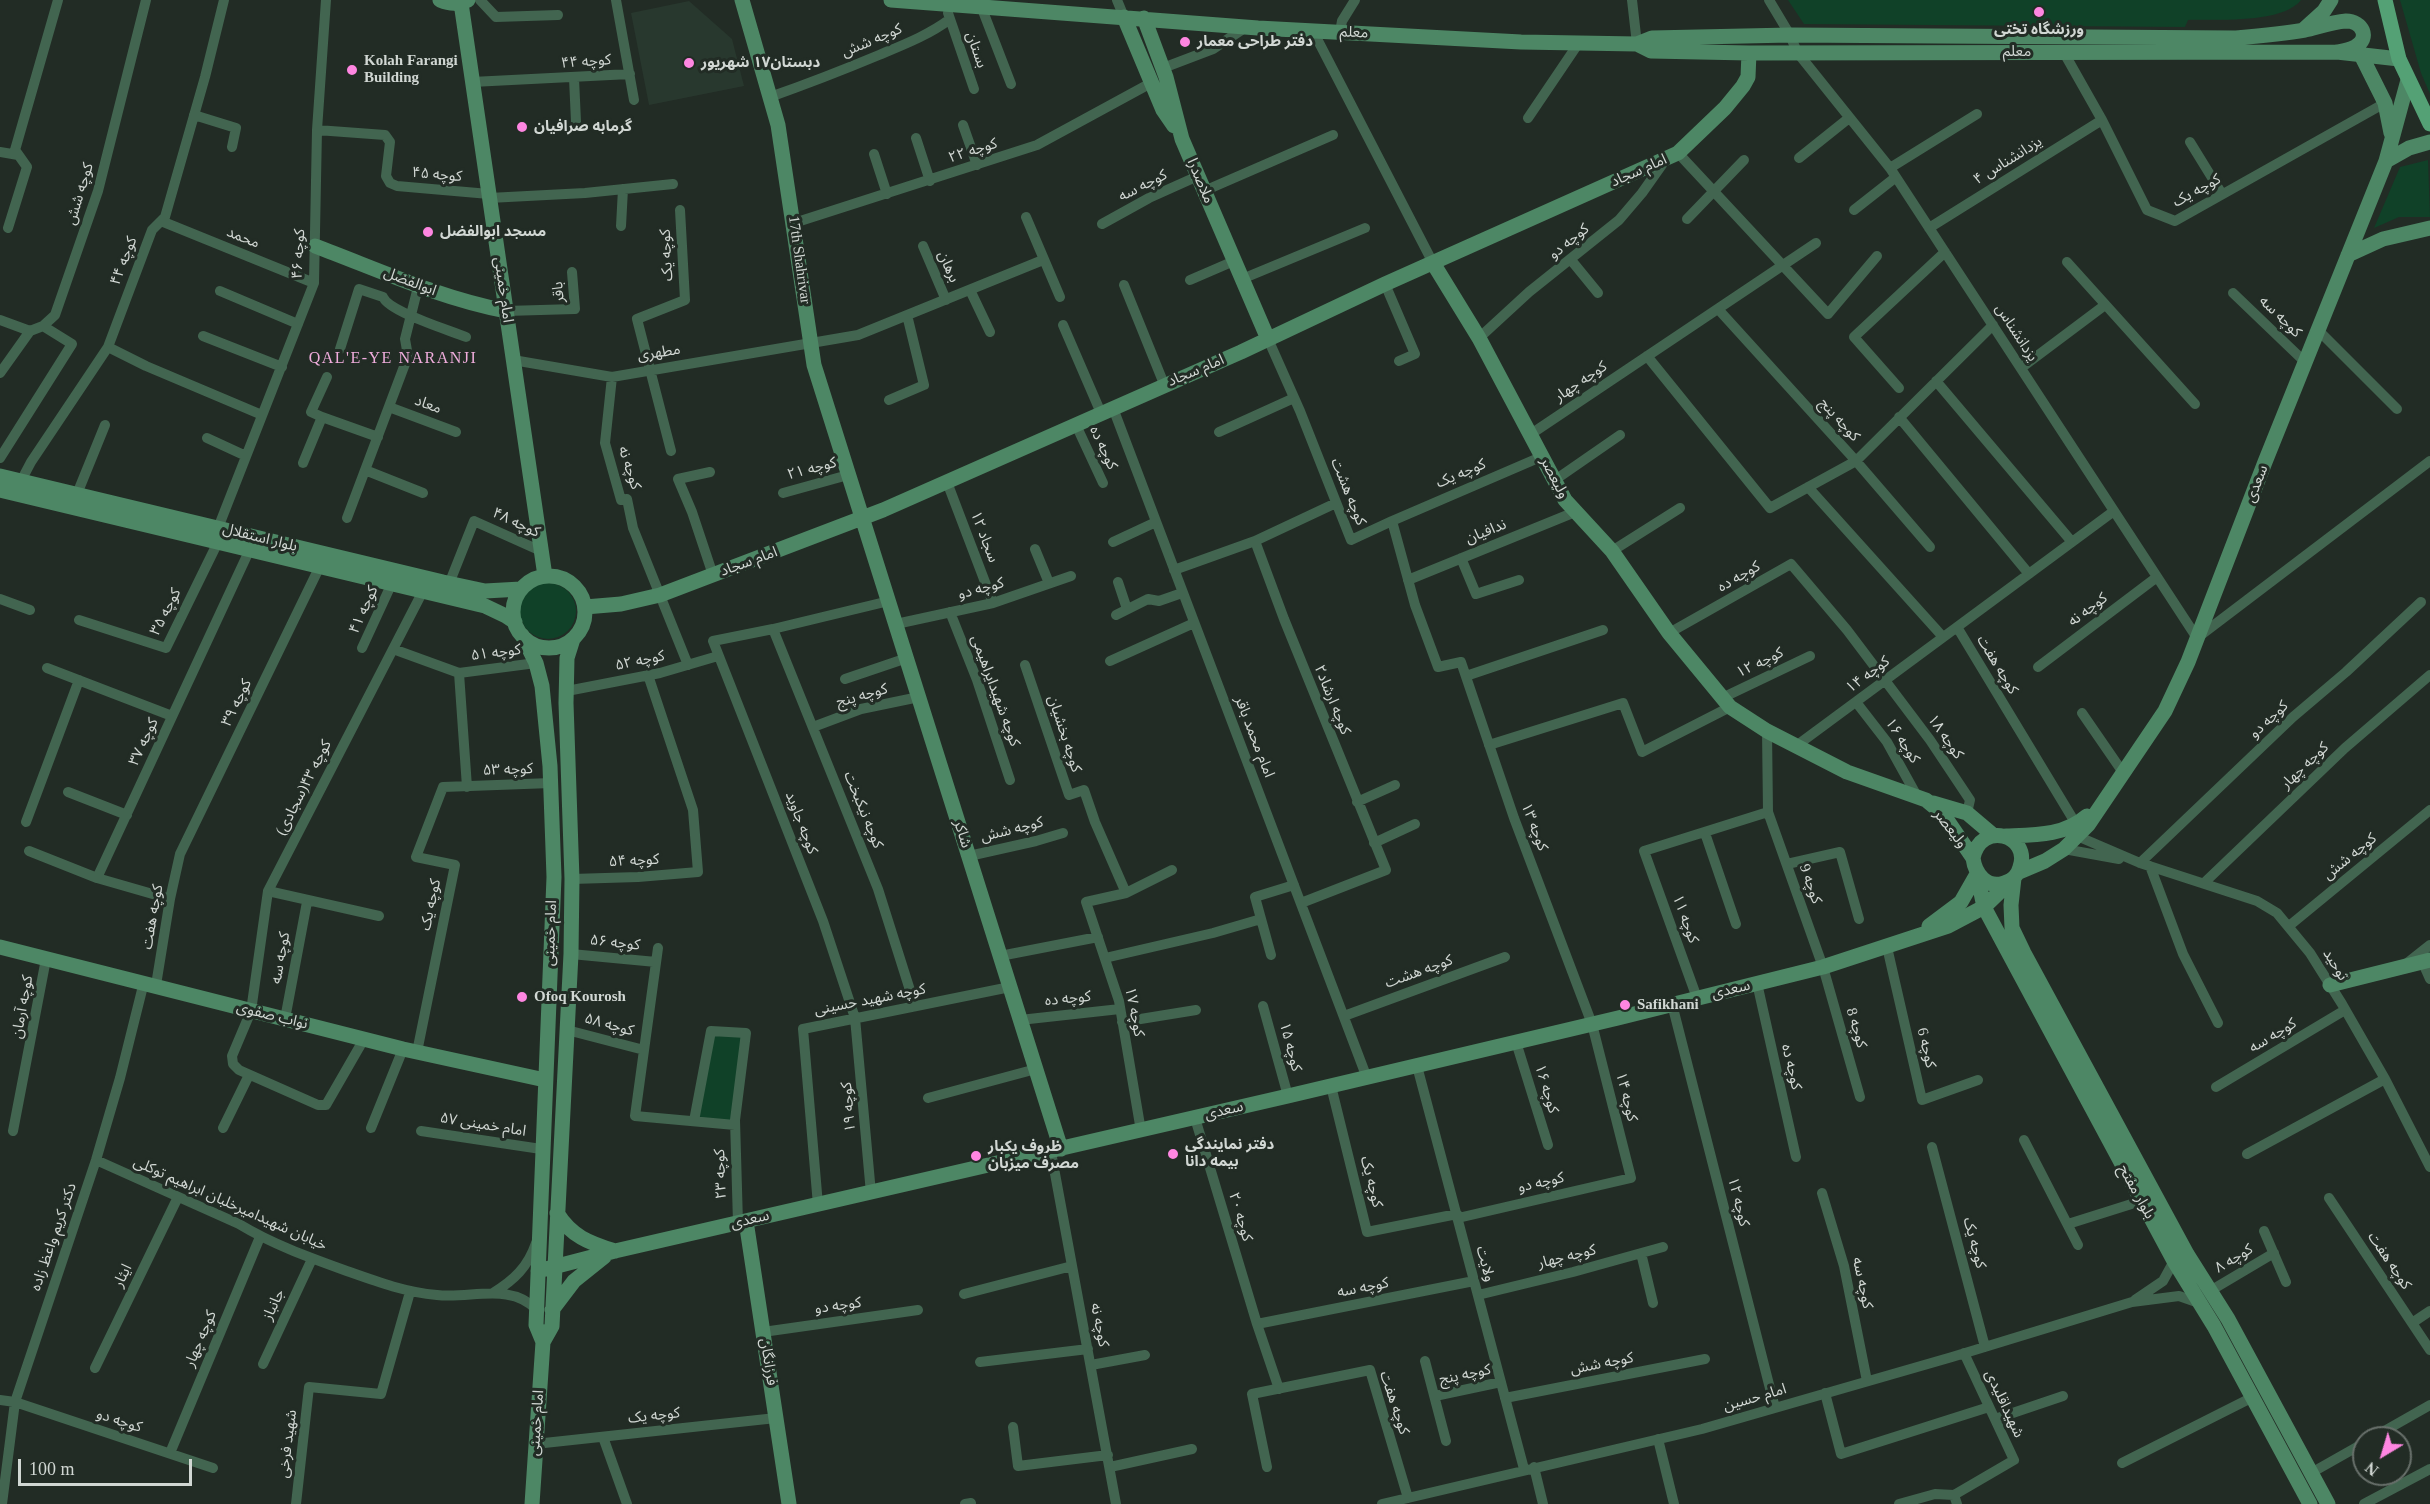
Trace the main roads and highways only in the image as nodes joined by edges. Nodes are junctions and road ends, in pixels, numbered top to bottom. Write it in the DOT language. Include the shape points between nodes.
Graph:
graph roads {
  1 [pos="2385,0"];
  2 [pos="2430,124"];
  1 -- 2 [label="main road" via="2399,60"];
}
